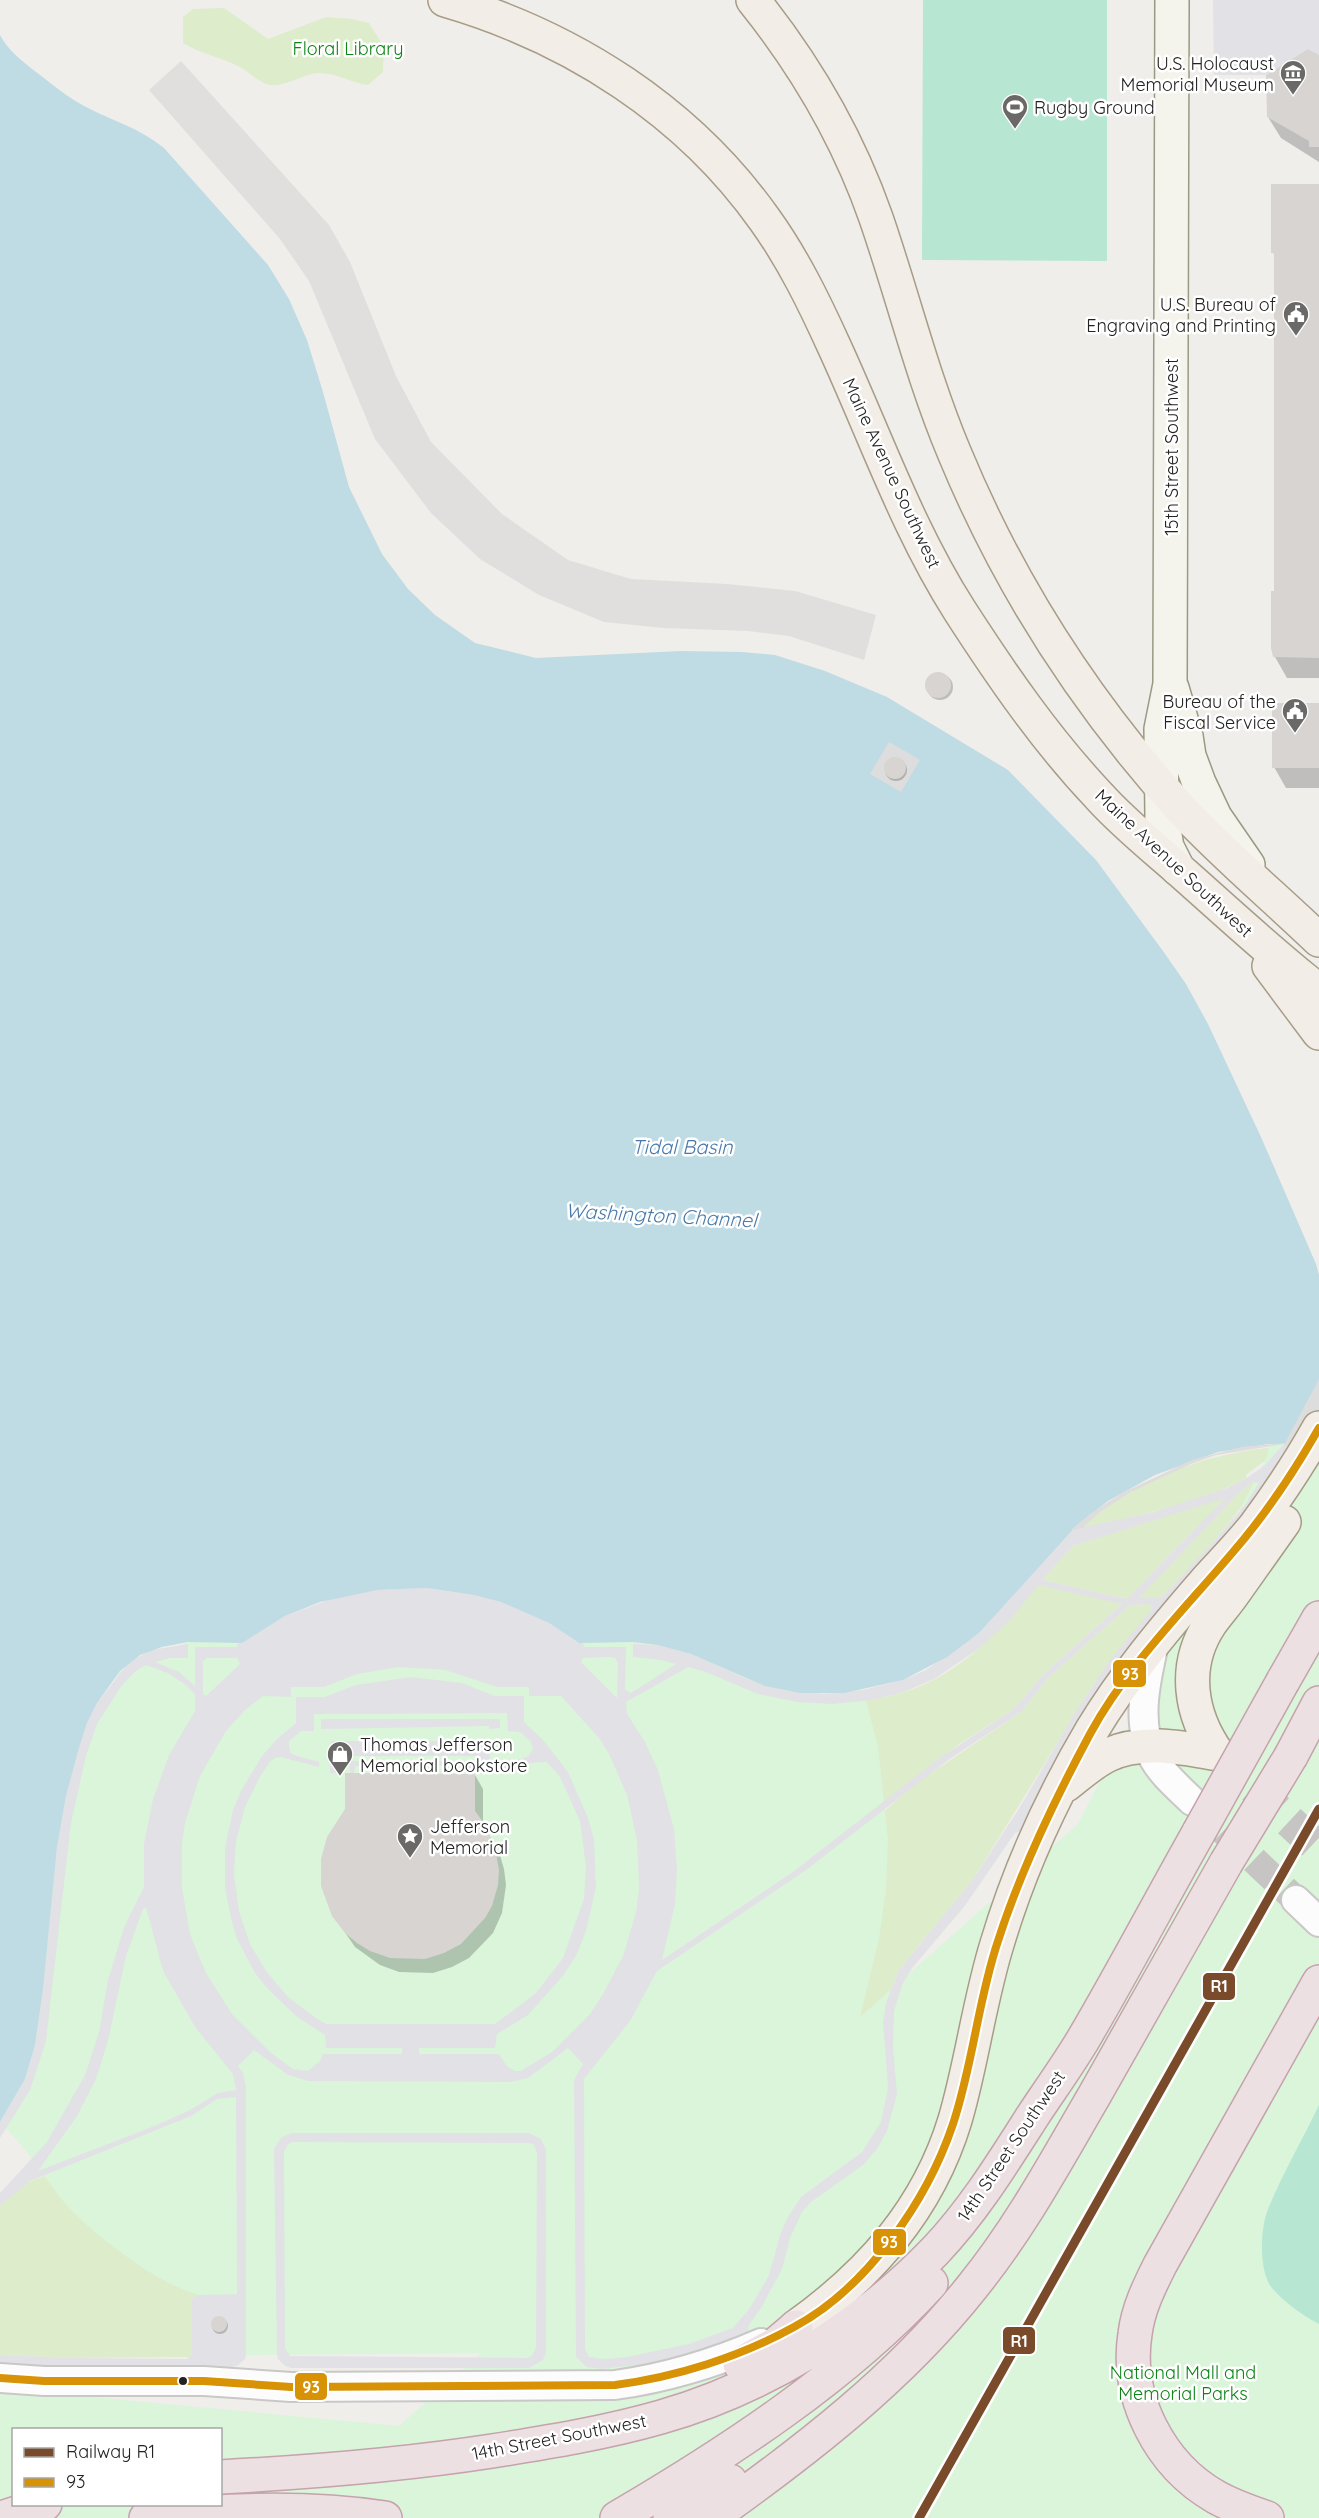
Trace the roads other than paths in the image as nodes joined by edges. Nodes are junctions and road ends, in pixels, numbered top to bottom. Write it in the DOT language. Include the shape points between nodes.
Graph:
graph roads {
  1 [pos="445,0"];
  2 [pos="753,0"];
  3 [pos="1172,0"];
  4 [pos="1170,684"];
  5 [pos="1161,785"];
  6 [pos="1178,869"];
  7 [pos="1265,889"];
  8 [pos="1234,919"];
  9 [pos="1319,940"];
  10 [pos="1319,991"];
  11 [pos="1319,1033"];
  12 [pos="1319,1428"];
  13 [pos="1313,1464"];
  14 [pos="1319,1618"];
  15 [pos="1154,1644"];
  16 [pos="1319,1702"];
  17 [pos="1319,1719"];
  18 [pos="1149,1748"];
  19 [pos="1291,1756"];
  20 [pos="1060,1789"];
  21 [pos="1192,1801"];
  22 [pos="1296,1900"];
  23 [pos="1319,1922"];
  24 [pos="1319,1982"];
  25 [pos="1083,2039"];
  26 [pos="795,2327"];
  27 [pos="0,2378"];
  28 [pos="843,2416"];
  29 [pos="450,2457"];
  30 [pos="222,2477"];
  31 [pos="42,2506"];
  32 [pos="1,2518"];
  33 [pos="146,2518"];
  34 [pos="385,2518"];
  35 [pos="617,2518"];
  36 [pos="670,2518"];
  37 [pos="711,2518"];
  38 [pos="1267,2518"];
  1 -- 6 [label="main road, Maine Avenue Southwest" via="492,15 570,49 635,89 692,136 743,191 785,250 821,317 904,507 957,607 1006,681 1098,796"];
  2 -- 5 [label="main road" via="816,88 863,183 949,441 1002,554 1097,709"];
  3 -- 4 [label="main road, 15th Street Southwest"];
  4 -- 5 [label="main road, 15th Street Southwest" via="1161,729"];
  4 -- 7 [label="main road" via="1198,783 1215,817"];
  5 -- 6 [label="main road, 15th Street Southwest" via="1163,833"];
  5 -- 7 [label="main road"];
  6 -- 8 [label="main road, Maine Avenue Southwest"];
  7 -- 9 [label="main road"];
  8 -- 10 [label="main road, Maine Avenue Southwest"];
  8 -- 11 [label="main road"];
  12 -- 13 [label="main road"];
  13 -- 15 [label="main road"];
  13 -- 18 [label="main road" via="1286,1519 1209,1626 1199,1647 1191,1679 1193,1697 1206,1736 1218,1754 1185,1748"];
  14 -- 25 [label="highway, 14th Street Southwest, bridge"];
  15 -- 18 [label="street" via="1144,1690 1143,1714"];
  15 -- 20 [label="main road" via="1093,1729"];
  16 -- 19 [label="highway"];
  17 -- 19 [label="highway"];
  18 -- 20 [label="main road" via="1108,1755"];
  18 -- 21 [label="street" via="1170,1780"];
  19 -- 28 [label="highway, bridge" via="1015,2228 972,2287 922,2344"];
  20 -- 26 [label="main road" via="998,1940 960,2102 932,2176 906,2220 858,2278"];
  22 -- 23 [label="street"];
  24 -- 38 [label="highway" via="1160,2265 1143,2301 1135,2334 1138,2394 1146,2419 1169,2457 1215,2496"];
  25 -- 29 [label="highway, 14th Street Southwest" via="998,2171 958,2224 884,2298 826,2341 763,2377 664,2417 596,2434"];
  25 -- 35 [label="highway" via="1047,2125 1016,2176 980,2226 917,2298 802,2397 680,2481"];
  26 -- 27 [label="street" via="737,2353 688,2369 615,2385 291,2387 204,2381"];
  26 -- 29 [label="highway" via="746,2362 656,2400 559,2423"];
  28 -- 36 [label="highway" via="750,2467"];
  28 -- 37 [label="highway"];
  29 -- 30 [label="highway, 14th Street Southwest" via="334,2471"];
  31 -- 32 [label="highway"];
  33 -- 34 [label="highway" via="278,2510"];
}
